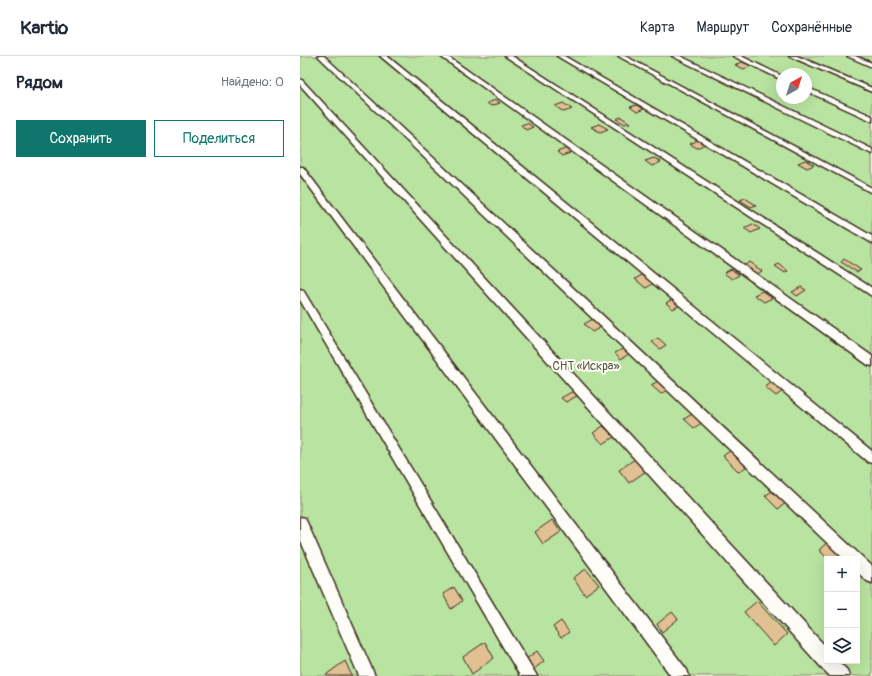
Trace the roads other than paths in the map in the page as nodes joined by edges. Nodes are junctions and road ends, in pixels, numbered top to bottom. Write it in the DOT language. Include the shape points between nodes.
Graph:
graph roads {
  1 [pos="320,56"];
  2 [pos="383,56"];
  3 [pos="443,56"];
  4 [pos="508,56"];
  5 [pos="560,56"];
  6 [pos="621,56"];
  7 [pos="675,56"];
  8 [pos="736,56"];
  9 [pos="792,56"];
  10 [pos="850,56"];
  11 [pos="872,65"];
  12 [pos="776,75"];
  13 [pos="300,80"];
  14 [pos="872,90"];
  15 [pos="812,92"];
  16 [pos="872,119"];
  17 [pos="872,152"];
  18 [pos="300,169"];
  19 [pos="872,191"];
  20 [pos="872,240"];
  21 [pos="300,292"];
  22 [pos="872,293"];
  23 [pos="872,362"];
  24 [pos="872,458"];
  25 [pos="300,522"];
  26 [pos="851,556"];
  27 [pos="860,565"];
  28 [pos="872,576"];
  29 [pos="824,658"];
  30 [pos="830,664"];
  31 [pos="367,676"];
  32 [pos="529,676"];
  33 [pos="681,676"];
  34 [pos="841,676"];
  1 -- 26 [label="lane"];
  2 -- 24 [label="lane"];
  3 -- 23 [label="lane"];
  4 -- 22 [label="lane"];
  5 -- 20 [label="lane"];
  6 -- 19 [label="lane"];
  7 -- 17 [label="lane"];
  8 -- 12 [label="lane"];
  9 -- 14 [label="lane"];
  10 -- 11 [label="lane"];
  13 -- 29 [label="lane"];
  15 -- 16 [label="lane"];
  18 -- 33 [label="lane"];
  21 -- 32 [label="lane"];
  25 -- 31 [label="lane"];
  27 -- 28 [label="lane"];
  30 -- 34 [label="lane"];
}
